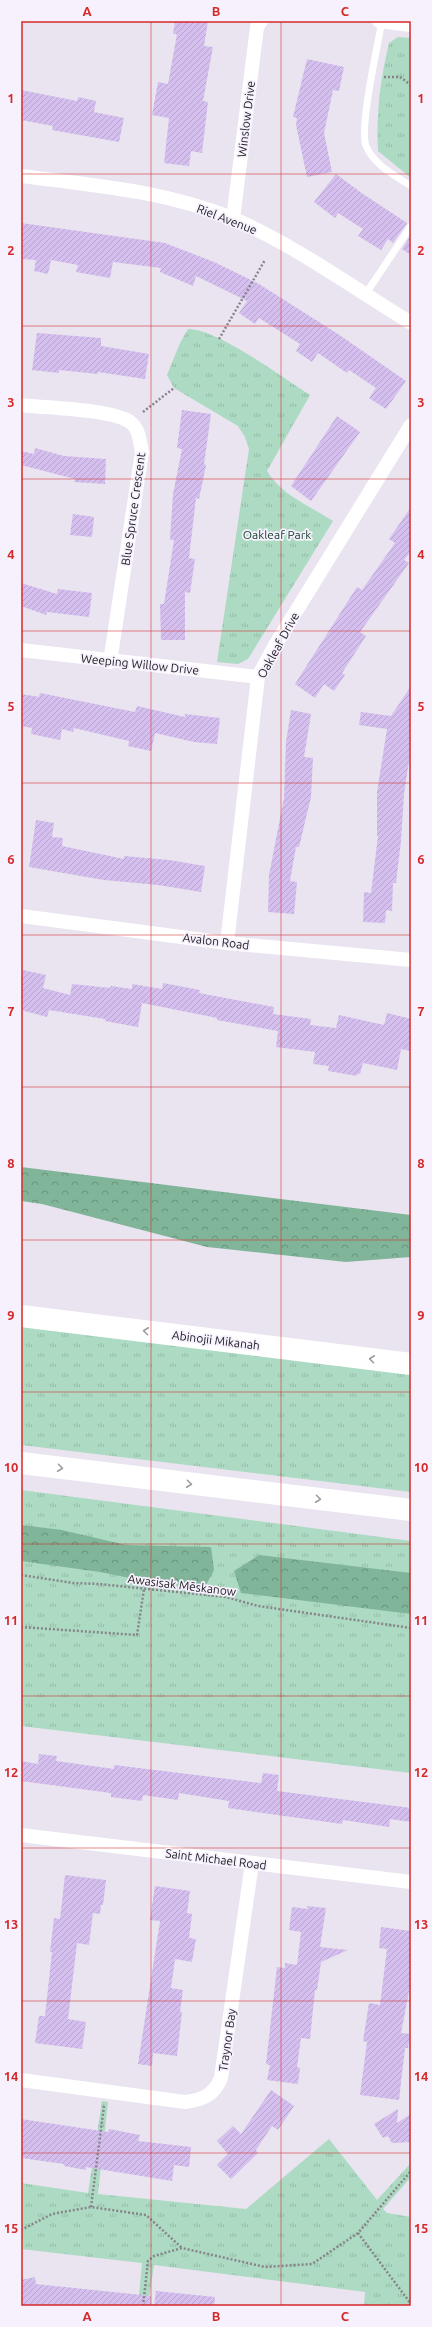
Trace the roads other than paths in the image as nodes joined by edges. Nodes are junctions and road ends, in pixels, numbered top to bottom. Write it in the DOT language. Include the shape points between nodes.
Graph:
graph roads {
  1 [pos="261,21"];
  2 [pos="381,21"];
  3 [pos="411,25"];
  4 [pos="21,176"];
  5 [pos="411,186"];
  6 [pos="233,219"];
  7 [pos="411,226"];
  8 [pos="365,295"];
  9 [pos="411,323"];
  10 [pos="21,405"];
  11 [pos="411,425"];
  12 [pos="21,650"];
  13 [pos="110,662"];
  14 [pos="258,677"];
  15 [pos="21,916"];
  16 [pos="227,943"];
  17 [pos="411,960"];
  18 [pos="21,1316"];
  19 [pos="411,1364"];
  20 [pos="21,1463"];
  21 [pos="411,1510"];
  22 [pos="21,1835"];
  23 [pos="21,1839"];
  24 [pos="252,1863"];
  25 [pos="411,1882"];
  26 [pos="21,2080"];
  1 -- 6 [label="street, Winslow Drive" via="257,27"];
  2 -- 3 [label="street"];
  2 -- 5 [label="lane" via="364,127 366,145 379,165"];
  4 -- 6 [label="street, Riel Avenue" via="166,197"];
  6 -- 8 [label="street, Riel Avenue" via="277,240"];
  7 -- 8 [label="lane"];
  8 -- 9 [label="street, Riel Avenue"];
  10 -- 13 [label="street, Blue Spruce Crescent" via="108,414 130,422 138,434 142,452"];
  11 -- 14 [label="street, Oakleaf Drive"];
  12 -- 13 [label="street, Weeping Willow Drive"];
  13 -- 14 [label="street, Weeping Willow Drive"];
  14 -- 16 [label="street, Oakleaf Drive"];
  15 -- 16 [label="street, Avalon Road"];
  16 -- 17 [label="street, Avalon Road"];
  19 -- 18 [label="main road, Abinojii Mikanah, one-way"];
  20 -- 21 [label="main road, one-way"];
  22 -- 23 [label="street"];
  22 -- 24 [label="street, Saint Michael Road"];
  24 -- 25 [label="street, Saint Michael Road"];
  24 -- 26 [label="street, Traynor Bay" via="221,2078 217,2088 209,2096 198,2101 185,2102"];
}
